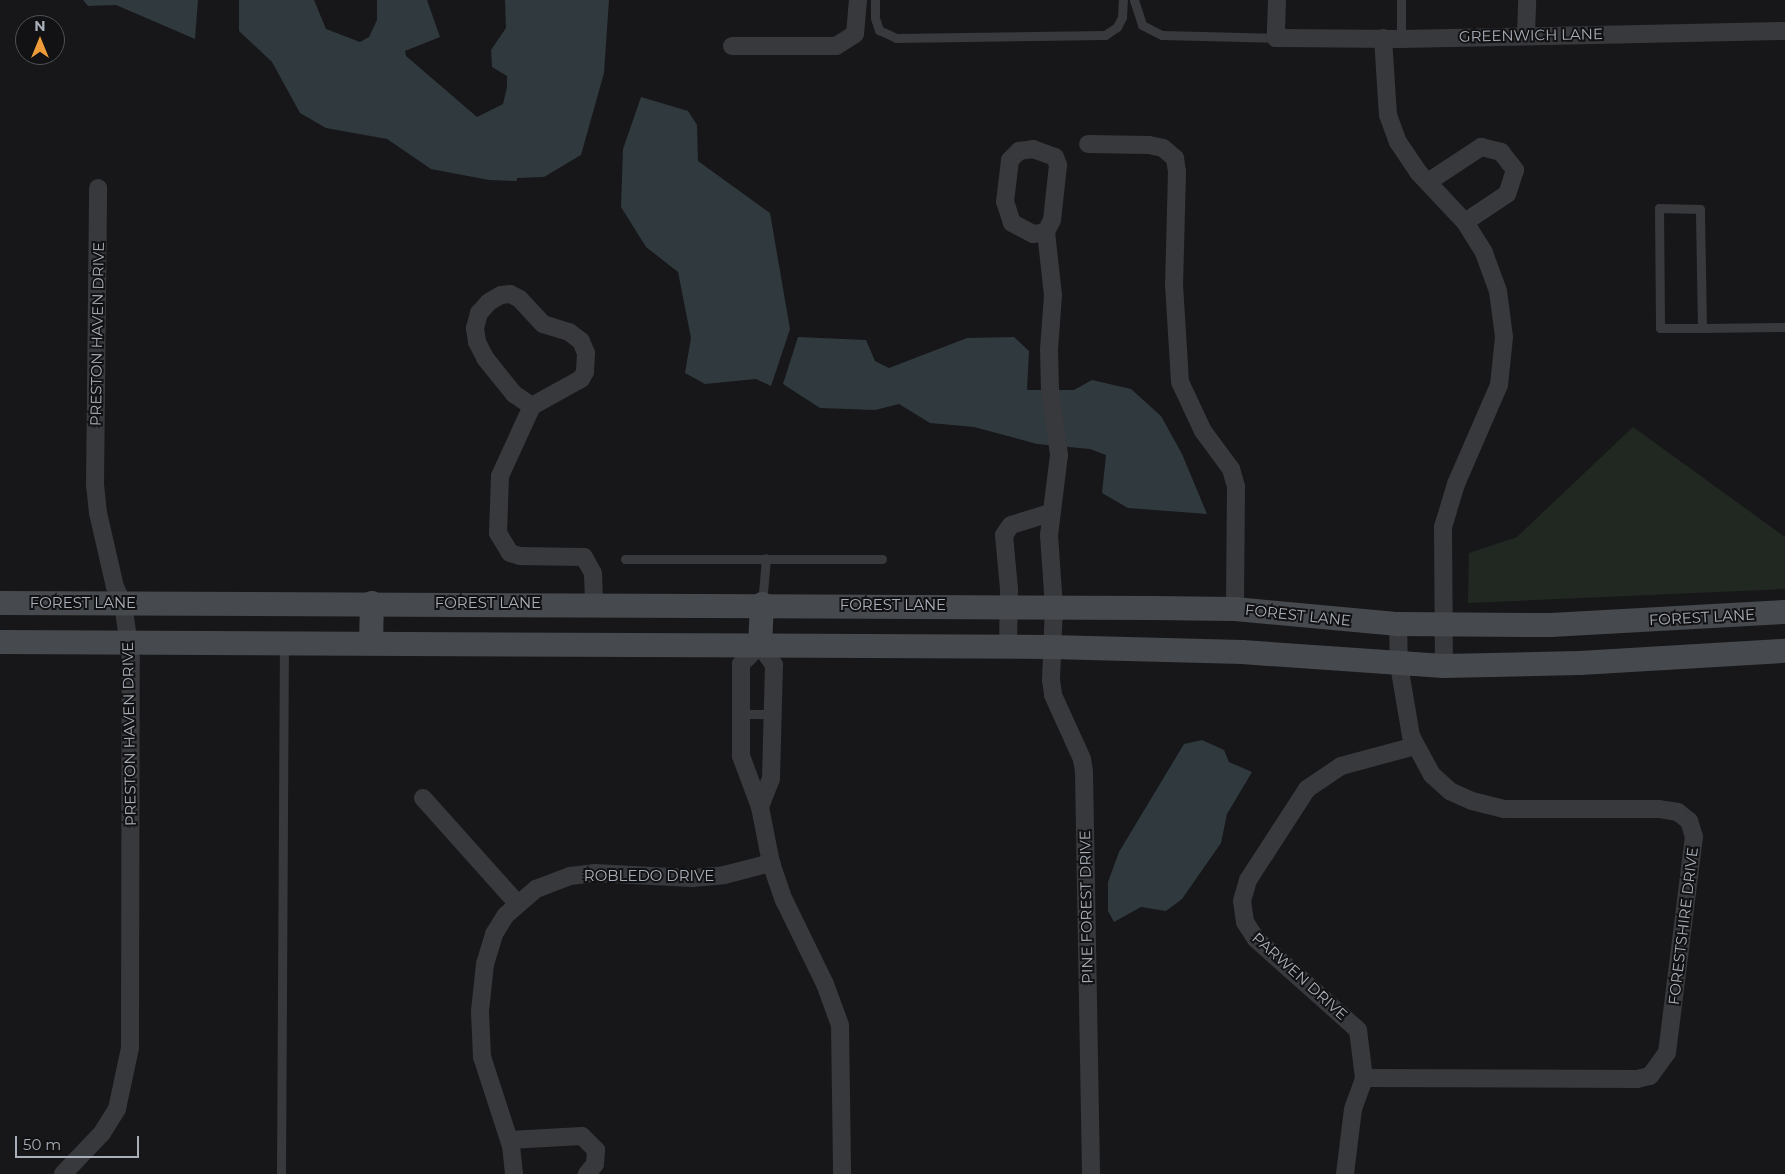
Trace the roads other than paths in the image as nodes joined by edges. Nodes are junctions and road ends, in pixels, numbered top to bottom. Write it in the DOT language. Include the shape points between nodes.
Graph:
graph roads {
  1 [pos="858,0"];
  2 [pos="875,0"];
  3 [pos="1122,0"];
  4 [pos="1134,0"];
  5 [pos="1277,0"];
  6 [pos="1401,0"];
  7 [pos="1527,0"];
  8 [pos="1785,31"];
  9 [pos="1526,35"];
  10 [pos="1276,38"];
  11 [pos="1383,38"];
  12 [pos="1401,39"];
  13 [pos="732,46"];
  14 [pos="1088,144"];
  15 [pos="1428,182"];
  16 [pos="98,188"];
  17 [pos="1465,222"];
  18 [pos="1046,232"];
  19 [pos="1785,327"];
  20 [pos="1702,328"];
  21 [pos="532,406"];
  22 [pos="1050,513"];
  23 [pos="625,558"];
  24 [pos="766,558"];
  25 [pos="882,559"];
  26 [pos="0,603"];
  27 [pos="372,603"];
  28 [pos="123,604"];
  29 [pos="594,604"];
  30 [pos="762,604"];
  31 [pos="1010,606"];
  32 [pos="1054,606"];
  33 [pos="1235,609"];
  34 [pos="1785,612"];
  35 [pos="1398,624"];
  36 [pos="1445,624"];
  37 [pos="0,642"];
  38 [pos="129,642"];
  39 [pos="284,642"];
  40 [pos="372,642"];
  41 [pos="760,645"];
  42 [pos="1008,646"];
  43 [pos="1051,647"];
  44 [pos="1785,651"];
  45 [pos="1400,665"];
  46 [pos="1444,666"];
  47 [pos="741,714"];
  48 [pos="773,714"];
  49 [pos="1415,746"];
  50 [pos="423,798"];
  51 [pos="760,807"];
  52 [pos="771,863"];
  53 [pos="517,903"];
  54 [pos="1364,1078"];
  55 [pos="510,1140"];
  56 [pos="63,1174"];
  57 [pos="281,1174"];
  58 [pos="514,1174"];
  59 [pos="587,1174"];
  60 [pos="842,1174"];
  61 [pos="1091,1174"];
  62 [pos="1345,1174"];
  1 -- 13 [label="street" via="855,34 836,46"];
  2 -- 3 [label="lane" via="879,30 896,38 1105,35 1117,27 1122,16"];
  4 -- 10 [label="lane" via="1142,25 1162,35"];
  5 -- 10 [label="street"];
  6 -- 12 [label="lane"];
  7 -- 9 [label="street"];
  8 -- 9 [label="street, GREENWICH LANE"];
  9 -- 12 [label="street, GREENWICH LANE"];
  10 -- 11 [label="street, GREENWICH LANE"];
  11 -- 12 [label="street, GREENWICH LANE"];
  11 -- 15 [label="street" via="1388,115 1398,142"];
  14 -- 33 [label="street" via="1149,145 1163,148 1175,158 1174,284 1180,382 1204,431 1231,469 1236,487"];
  15 -- 17 [label="street"];
  15 -- 17 [label="street" via="1481,147 1501,152 1515,170 1508,194"];
  16 -- 28 [label="street, PRESTON HAVEN DRIVE" via="95,486 113,578"];
  17 -- 36 [label="street" via="1484,253 1498,291 1504,337 1499,385 1456,484 1443,527"];
  18 -- 18 [label="street" via="1054,211 1058,165 1055,157 1033,149 1019,151 1010,160 1007,172 1008,214 1012,223 1024,231 1033,234"];
  18 -- 22 [label="street, PINE FOREST DRIVE" via="1053,295 1049,350 1059,455"];
  19 -- 20 [label="lane"];
  20 -- 20 [label="lane" via="1700,209 1659,208 1660,328"];
  21 -- 21 [label="street" via="514,394 485,358 477,342 475,328 480,313 501,295 510,294 520,299 543,324 569,332 581,341 586,353 585,372 581,379"];
  21 -- 29 [label="street" via="500,476 498,533 510,553 520,556 584,557 593,573"];
  22 -- 31 [label="street" via="1011,525 1004,535"];
  22 -- 32 [label="street, PINE FOREST DRIVE" via="1049,558"];
  23 -- 24 [label="lane"];
  24 -- 25 [label="lane"];
  24 -- 30 [label="lane"];
  26 -- 28 [label="main road, FOREST LANE"];
  27 -- 28 [label="main road, FOREST LANE"];
  27 -- 29 [label="main road, FOREST LANE"];
  27 -- 40 [label="main road"];
  28 -- 38 [label="street, PRESTON HAVEN DRIVE"];
  29 -- 30 [label="main road, FOREST LANE"];
  30 -- 31 [label="main road, FOREST LANE"];
  30 -- 41 [label="main road"];
  31 -- 32 [label="main road, FOREST LANE"];
  31 -- 42 [label="street"];
  32 -- 33 [label="main road, FOREST LANE"];
  32 -- 43 [label="street, PINE FOREST DRIVE"];
  33 -- 35 [label="main road, FOREST LANE"];
  34 -- 36 [label="main road, FOREST LANE" via="1551,625"];
  35 -- 36 [label="main road, FOREST LANE"];
  35 -- 45 [label="street, FORESTSHIRE DRIVE"];
  36 -- 46 [label="street"];
  37 -- 38 [label="main road"];
  38 -- 39 [label="main road"];
  38 -- 56 [label="street, PRESTON HAVEN DRIVE" via="130,1048 117,1109 102,1132"];
  39 -- 40 [label="main road"];
  39 -- 57 [label="lane"];
  40 -- 41 [label="main road"];
  41 -- 42 [label="main road"];
  41 -- 47 [label="street" via="741,664"];
  41 -- 48 [label="street" via="774,665"];
  42 -- 43 [label="main road"];
  43 -- 45 [label="main road" via="1242,652"];
  43 -- 61 [label="street, PINE FOREST DRIVE" via="1053,694 1082,759 1084,772"];
  44 -- 46 [label="main road" via="1580,663"];
  45 -- 46 [label="main road"];
  45 -- 49 [label="street, FORESTSHIRE DRIVE"];
  47 -- 48 [label="lane"];
  47 -- 51 [label="street" via="741,756"];
  48 -- 51 [label="street" via="771,779"];
  49 -- 54 [label="street, PARWEN DRIVE" via="1341,766 1307,789 1248,880 1242,901 1245,922 1256,939 1358,1030"];
  49 -- 54 [label="street, FORESTSHIRE DRIVE" via="1432,775 1472,802 1504,809 1658,809 1678,812 1689,821 1694,837 1667,1053 1650,1076 1637,1079"];
  50 -- 53 [label="street"];
  51 -- 52 [label="street"];
  52 -- 53 [label="street, ROBLEDO DRIVE" via="709,876 570,876 536,889"];
  52 -- 60 [label="street" via="797,931 834,1005 840,1025"];
  53 -- 55 [label="street, ROBLEDO DRIVE" via="494,934 485,964 480,1010 482,1057"];
  54 -- 62 [label="street, PARWEN DRIVE" via="1353,1109"];
  55 -- 58 [label="street, ROBLEDO DRIVE"];
  55 -- 59 [label="street" via="582,1136 596,1150 595,1164"];
}
